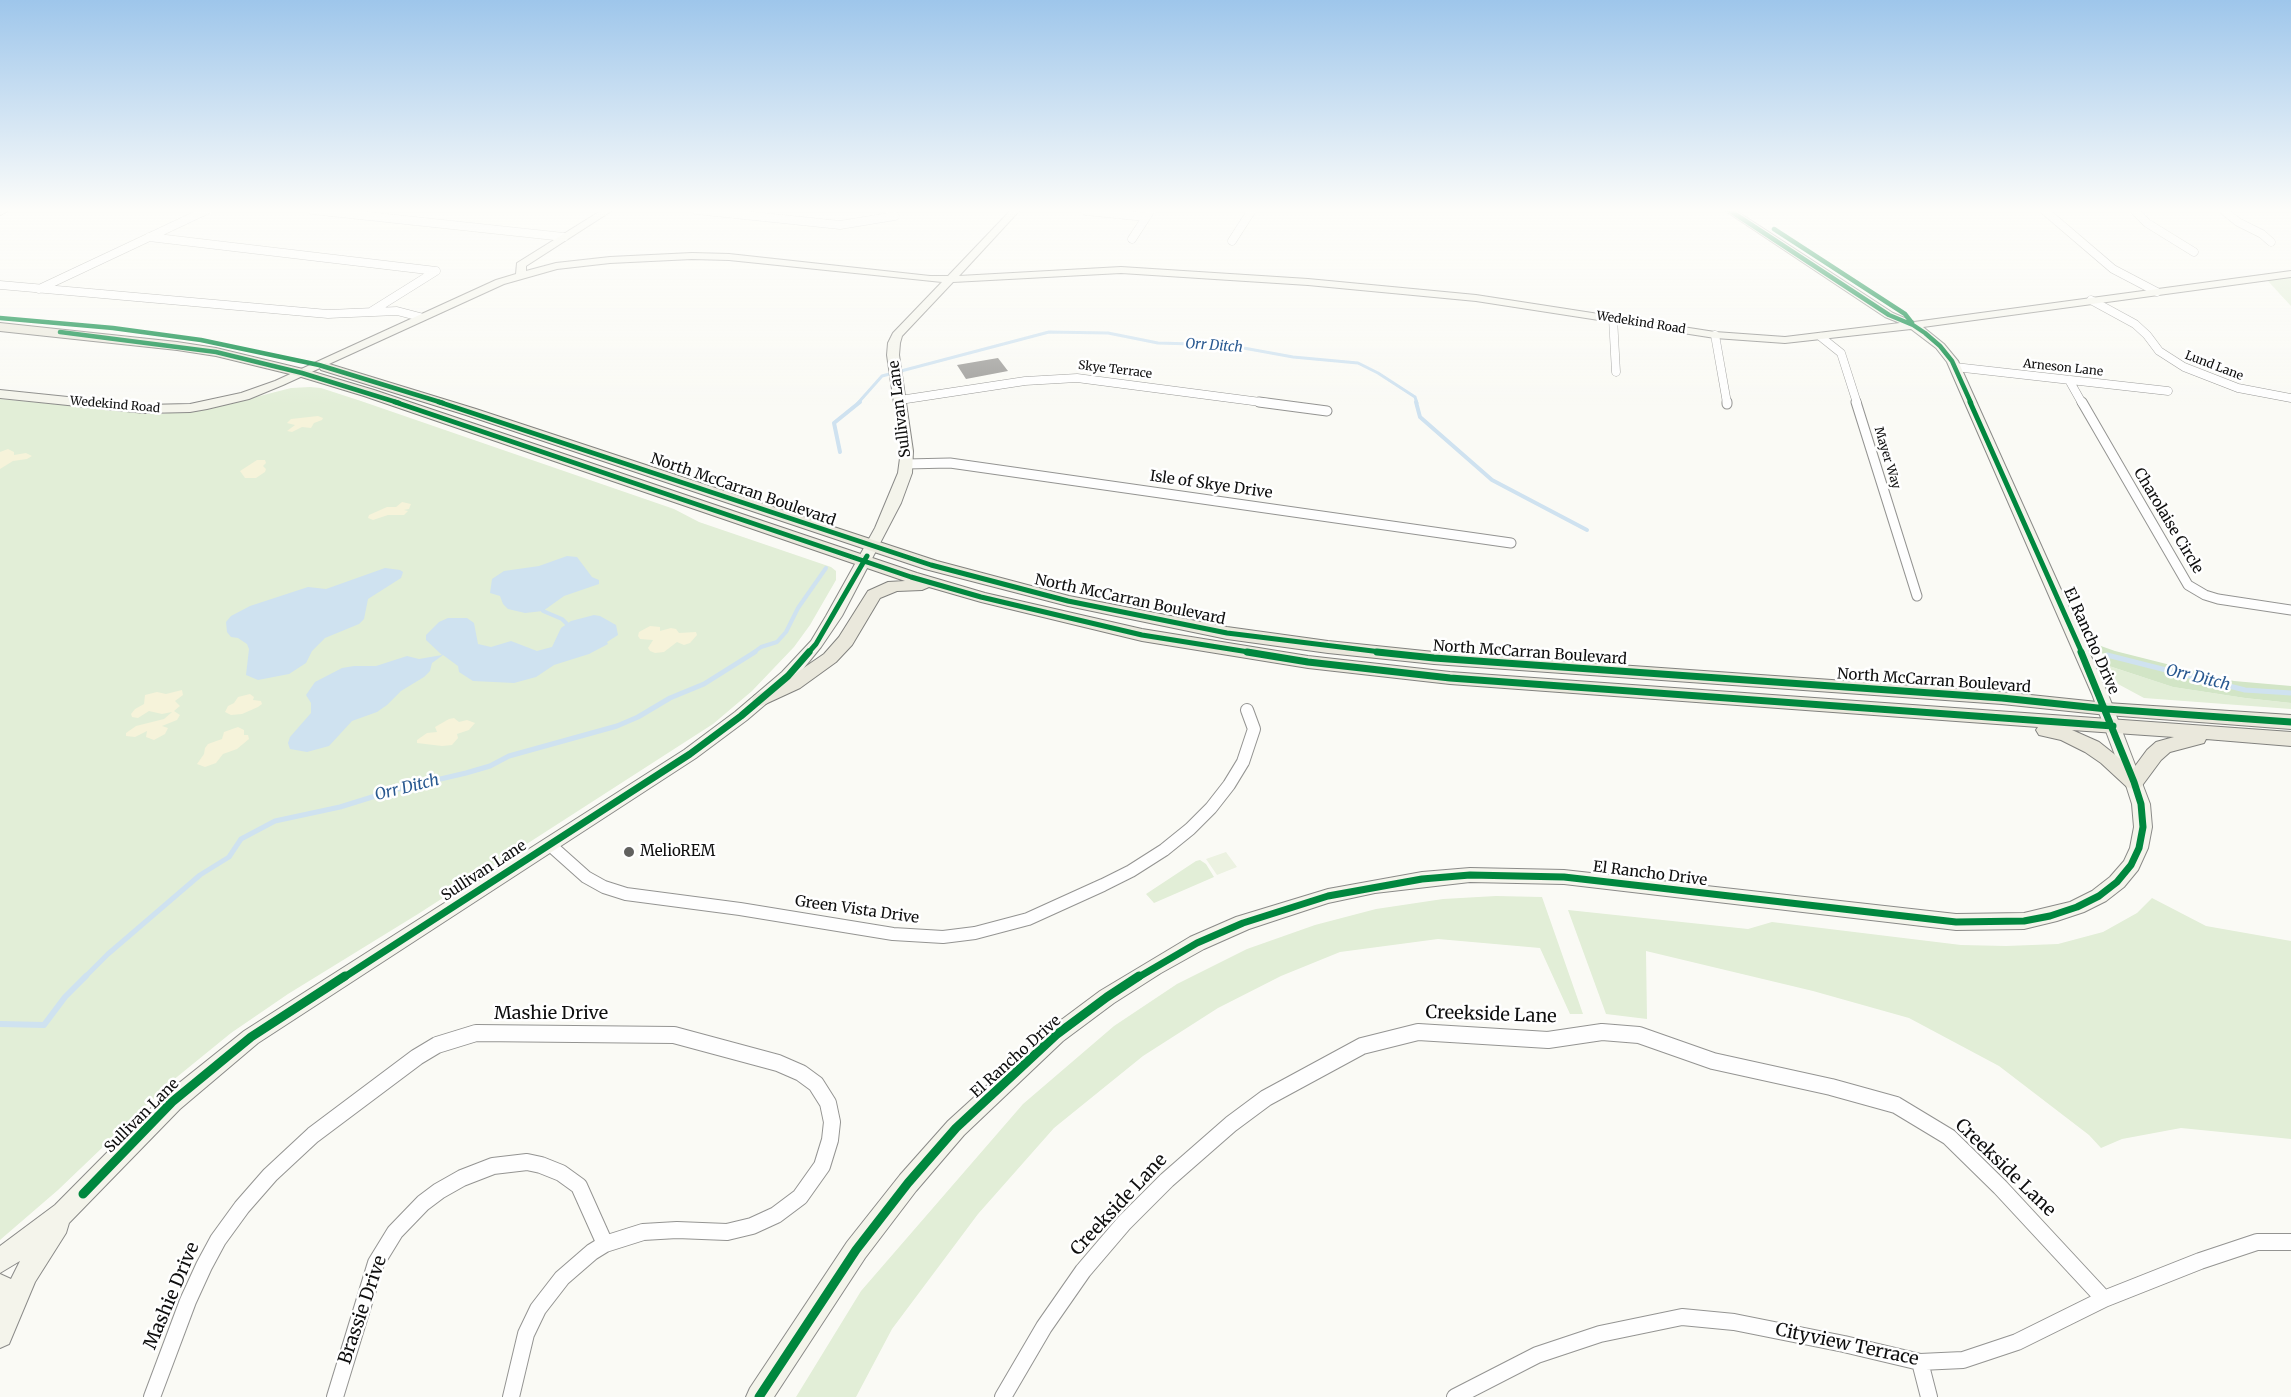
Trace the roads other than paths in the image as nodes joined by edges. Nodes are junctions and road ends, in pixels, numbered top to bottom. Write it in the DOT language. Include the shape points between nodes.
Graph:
graph roads {
  1 [pos="68,275"];
  2 [pos="429,275"];
  3 [pos="521,275"];
  4 [pos="910,275"];
  5 [pos="954,275"];
  6 [pos="1022,275"];
  7 [pos="1193,275"];
  8 [pos="1827,275"];
  9 [pos="1845,275"];
  10 [pos="2125,275"];
  11 [pos="2282,275"];
  12 [pos="950,279"];
  13 [pos="0,285"];
  14 [pos="39,289"];
  15 [pos="2157,292"];
  16 [pos="2091,300"];
  17 [pos="370,312"];
  18 [pos="420,317"];
  19 [pos="0,318"];
  20 [pos="1613,318"];
  21 [pos="1913,325"];
  22 [pos="0,327"];
  23 [pos="1715,335"];
  24 [pos="1820,337"];
  25 [pos="319,365"];
  26 [pos="1955,367"];
  27 [pos="1616,372"];
  28 [pos="302,373"];
  29 [pos="2069,380"];
  30 [pos="2168,391"];
  31 [pos="0,394"];
  32 [pos="2291,398"];
  33 [pos="900,400"];
  34 [pos="1727,404"];
  35 [pos="1327,411"];
  36 [pos="906,464"];
  37 [pos="1511,543"];
  38 [pos="868,554"];
  39 [pos="935,584"];
  40 [pos="1917,596"];
  41 [pos="2291,610"];
  42 [pos="761,700"];
  43 [pos="1247,710"];
  44 [pos="1991,717"];
  45 [pos="2110,717"];
  46 [pos="2291,722"];
  47 [pos="2230,735"];
  48 [pos="2291,739"];
  49 [pos="2134,782"];
  50 [pos="549,844"];
  51 [pos="83,1194"];
  52 [pos="2291,1242"];
  53 [pos="605,1244"];
  54 [pos="0,1261"];
  55 [pos="0,1286"];
  56 [pos="2104,1299"];
  57 [pos="5,1324"];
  58 [pos="1920,1362"];
  59 [pos="152,1397"];
  60 [pos="334,1397"];
  61 [pos="511,1397"];
  62 [pos="760,1397"];
  63 [pos="1003,1397"];
  64 [pos="1455,1397"];
  65 [pos="1930,1397"];
  1 -- 14 [label="street"];
  2 -- 17 [label="street"];
  3 -- 18 [label="street, Wedekind Road" via="483,288"];
  4 -- 12 [label="street, Wedekind Road"];
  5 -- 12 [label="street, Sullivan Lane"];
  6 -- 12 [label="street, Wedekind Road"];
  7 -- 20 [label="street, Wedekind Road" via="1425,292"];
  8 -- 21 [label="street, El Rancho Drive" via="1889,316"];
  9 -- 21 [label="street, El Rancho Drive" via="1905,314"];
  10 -- 15 [label="street"];
  11 -- 15 [label="street, Wedekind Road"];
  12 -- 33 [label="street, Sullivan Lane" via="904,327 894,343"];
  13 -- 14 [label="street"];
  14 -- 17 [label="street" via="328,314"];
  15 -- 16 [label="street, Wedekind Road"];
  16 -- 21 [label="street, Wedekind Road"];
  16 -- 32 [label="street, Lund Lane" via="2135,324 2159,351 2184,367 2238,388"];
  17 -- 18 [label="street" via="397,311"];
  18 -- 25 [label="street, Wedekind Road"];
  19 -- 25 [label="main road, North McCarran Boulevard" via="201,340"];
  20 -- 23 [label="street, Wedekind Road"];
  20 -- 27 [label="street"];
  21 -- 24 [label="street, Wedekind Road"];
  21 -- 26 [label="street, El Rancho Drive" via="1940,346"];
  22 -- 28 [label="main road, North McCarran Boulevard" via="177,346"];
  23 -- 24 [label="street, Wedekind Road" via="1785,340"];
  23 -- 34 [label="street"];
  24 -- 40 [label="street, Mayer Way" via="1841,353"];
  25 -- 28 [label="street, Wedekind Road"];
  25 -- 38 [label="main road, North McCarran Boulevard" via="471,412"];
  26 -- 29 [label="street, Arneson Lane"];
  26 -- 45 [label="street, El Rancho Drive"];
  28 -- 31 [label="street, Wedekind Road" via="252,394 190,408 145,409"];
  28 -- 38 [label="main road, North McCarran Boulevard"];
  29 -- 30 [label="street, Arneson Lane"];
  29 -- 41 [label="street, Charolaise Circle" via="2188,585 2218,599"];
  33 -- 35 [label="street, Skye Terrace" via="1025,380 1069,378"];
  33 -- 36 [label="street, Sullivan Lane"];
  36 -- 37 [label="street, Isle of Skye Drive" via="950,463"];
  36 -- 38 [label="street, Sullivan Lane" via="894,503"];
  38 -- 39 [label="main road, North McCarran Boulevard"];
  38 -- 42 [label="street, Sullivan Lane" via="816,644"];
  38 -- 45 [label="main road, North McCarran Boulevard" via="931,565 1068,602 1328,648 1443,659 1992,697"];
  39 -- 42 [label="main road" via="894,586 878,592 868,602 846,641 830,658 793,684"];
  39 -- 44 [label="main road, North McCarran Boulevard" via="1142,635 1308,662 1450,678"];
  42 -- 50 [label="street, Sullivan Lane" via="690,754"];
  43 -- 50 [label="street, Green Vista Drive" via="1254,729 1243,762 1211,808 1190,829 1164,850 1103,885 1028,919 975,933 943,937 893,934 626,894 586,877"];
  44 -- 45 [label="main road, North McCarran Boulevard"];
  44 -- 49 [label="main road" via="2073,738 2108,758"];
  45 -- 46 [label="main road, North McCarran Boulevard"];
  45 -- 47 [label="main road, North McCarran Boulevard"];
  45 -- 49 [label="street, El Rancho Drive"];
  47 -- 48 [label="main road, North McCarran Boulevard"];
  47 -- 49 [label="main road" via="2193,739 2163,747"];
  49 -- 62 [label="street, El Rancho Drive" via="2141,804 2143,827 2139,848 2131,865 2099,896 2077,907 2024,921 1956,922 1564,877 1470,875 1375,886 1328,896 1252,920 1204,940 1107,997 1056,1035 956,1128 856,1250"];
  50 -- 51 [label="street, Sullivan Lane" via="251,1037 172,1102"];
  51 -- 54 [label="street, Sullivan Lane" via="40,1232"];
  51 -- 57 [label="street, Sullivan Lane" via="26,1273"];
  52 -- 56 [label="street, Cityview Terrace" via="2257,1242"];
  53 -- 59 [label="street, Mashie Drive" via="628,1235 657,1231 727,1232 752,1226 790,1206 816,1177 827,1151 832,1122 824,1093 810,1079 778,1063 674,1035 476,1033 416,1056 285,1160 226,1229 188,1301"];
  53 -- 60 [label="street, Brassie Drive" via="579,1186 561,1173 527,1162 494,1166 462,1178 423,1202 395,1232 376,1263"];
  53 -- 61 [label="street, Mashie Drive" via="562,1278 538,1309 526,1334"];
  55 -- 57 [label="street, Sullivan Lane" via="10,1302"];
  56 -- 58 [label="street, Cityview Terrace" via="2017,1342 1963,1360"];
  56 -- 63 [label="street, Creekside Lane" via="1949,1137 1896,1105 1713,1061 1638,1035 1602,1032 1548,1040 1418,1032 1362,1046 1266,1098 1167,1180 1083,1271 1044,1326"];
  58 -- 64 [label="street, Cityview Terrace" via="1734,1322 1682,1317 1600,1334 1537,1355"];
  58 -- 65 [label="street"];
}
